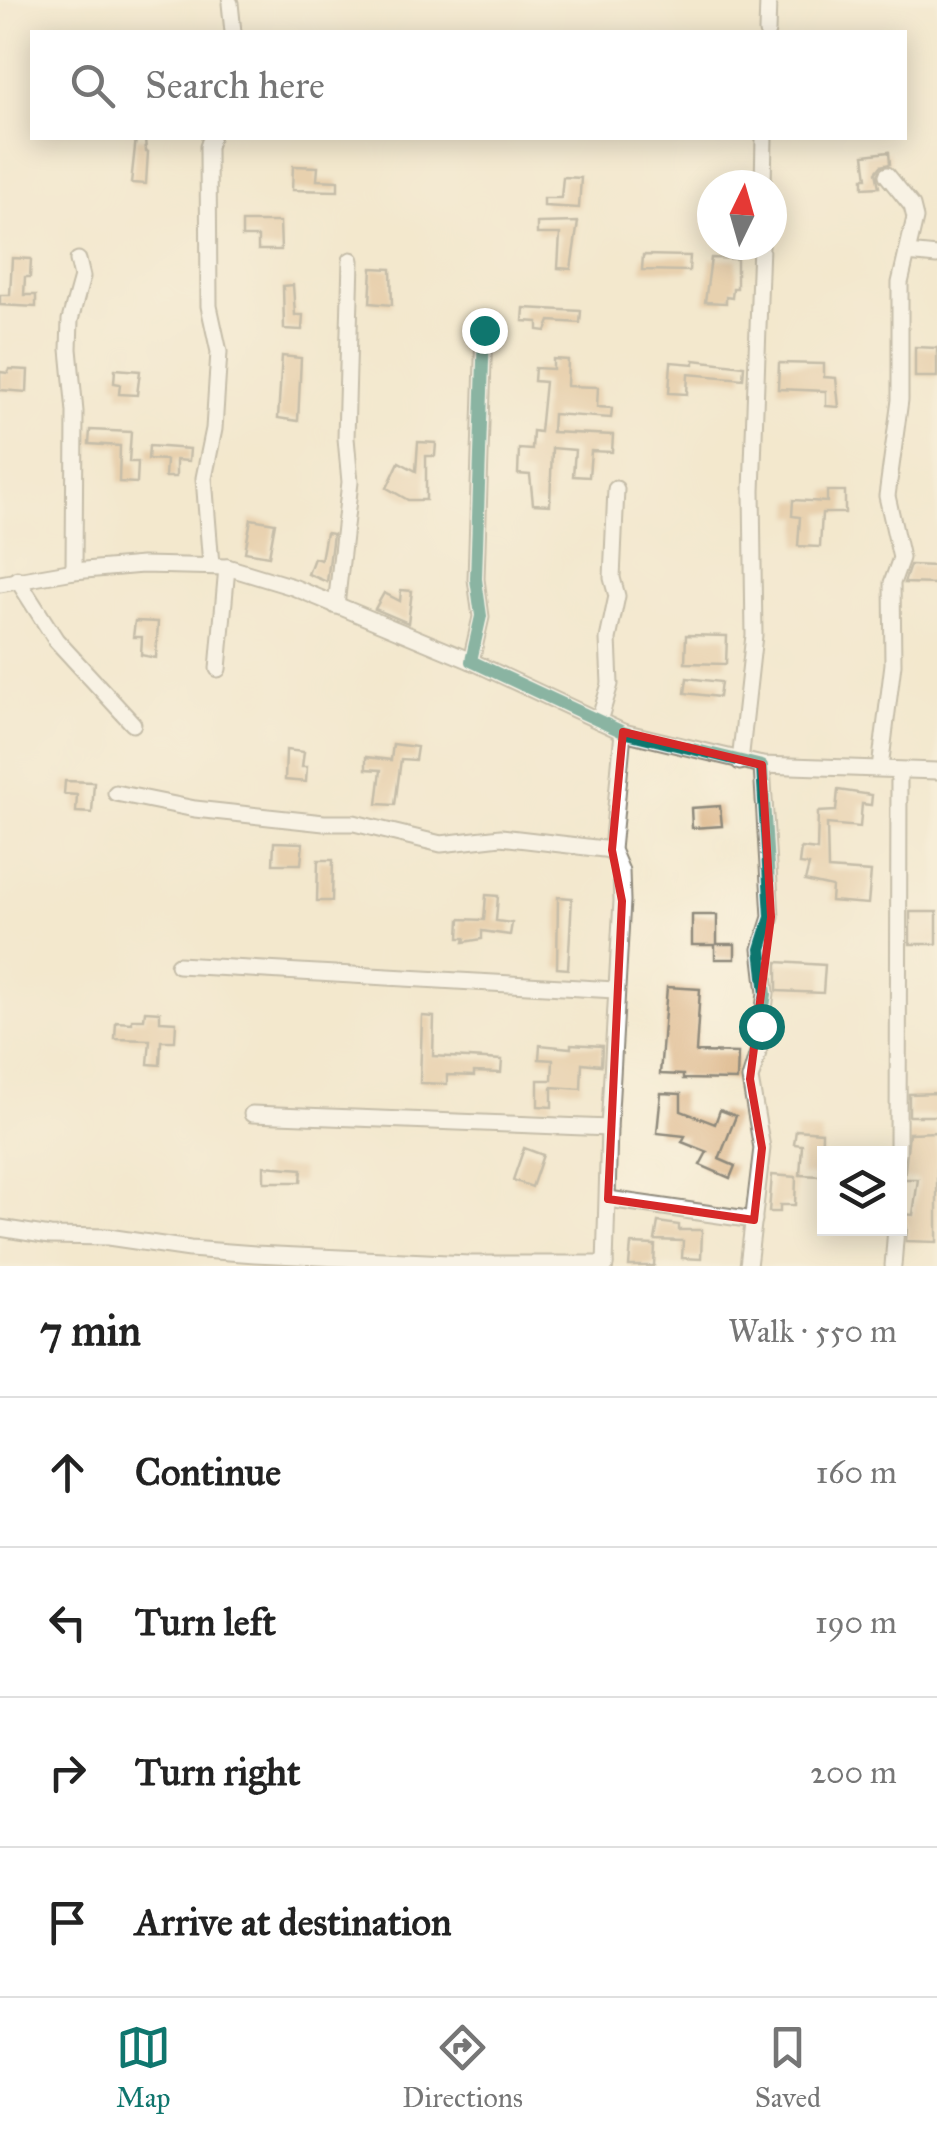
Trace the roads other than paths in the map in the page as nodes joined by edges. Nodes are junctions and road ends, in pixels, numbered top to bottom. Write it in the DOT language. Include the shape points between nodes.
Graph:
graph roads {
  1 [pos="768,0"];
  2 [pos="230,3"];
  3 [pos="233,30"];
  4 [pos="767,30"];
  5 [pos="210,140"];
  6 [pos="764,140"];
  7 [pos="763,170"];
  8 [pos="887,175"];
  9 [pos="907,254"];
  10 [pos="937,256"];
  11 [pos="78,260"];
  12 [pos="351,260"];
  13 [pos="760,260"];
  14 [pos="484,330"];
  15 [pos="616,489"];
  16 [pos="219,566"];
  17 [pos="74,571"];
  18 [pos="17,579"];
  19 [pos="0,584"];
  20 [pos="336,606"];
  21 [pos="471,661"];
  22 [pos="218,670"];
  23 [pos="599,721"];
  24 [pos="133,724"];
  25 [pos="623,732"];
  26 [pos="740,762"];
  27 [pos="762,766"];
  28 [pos="880,768"];
  29 [pos="899,771"];
  30 [pos="937,772"];
  31 [pos="116,793"];
  32 [pos="612,850"];
  33 [pos="178,965"];
  34 [pos="615,990"];
  35 [pos="252,1114"];
  36 [pos="608,1128"];
  37 [pos="898,1146"];
  38 [pos="608,1199"];
  39 [pos="754,1220"];
  40 [pos="0,1228"];
  41 [pos="895,1236"];
  42 [pos="605,1265"];
  43 [pos="748,1266"];
  44 [pos="893,1266"];
  1 -- 4 [label="street"];
  2 -- 3 [label="street"];
  5 -- 16 [label="street" via="209,306 219,352 204,478"];
  6 -- 7 [label="street"];
  8 -- 9 [label="street" via="914,210"];
  9 -- 10 [label="street"];
  9 -- 28 [label="street" via="888,496 901,558 892,583 893,664"];
  11 -- 17 [label="street" via="82,277 69,348"];
  12 -- 20 [label="street" via="350,482"];
  13 -- 26 [label="street" via="754,635"];
  14 -- 21 [label="street" via="476,579 481,616"];
  15 -- 23 [label="street" via="610,684"];
  16 -- 17 [label="street"];
  16 -- 20 [label="street"];
  16 -- 22 [label="street"];
  17 -- 18 [label="street"];
  18 -- 19 [label="street"];
  18 -- 24 [label="street" via="56,640"];
  20 -- 21 [label="street"];
  21 -- 23 [label="street"];
  23 -- 25 [label="street"];
  25 -- 26 [label="street"];
  25 -- 32 [label="street"];
  26 -- 27 [label="street"];
  27 -- 28 [label="street"];
  27 -- 39 [label="street" via="771,917 761,949 766,994 750,1079 762,1148"];
  28 -- 29 [label="street"];
  29 -- 30 [label="street"];
  29 -- 37 [label="street"];
  31 -- 32 [label="street" via="195,809 354,823 440,844 501,838"];
  32 -- 34 [label="street" via="622,901"];
  33 -- 34 [label="street"];
  34 -- 36 [label="street"];
  35 -- 36 [label="street"];
  36 -- 38 [label="street"];
  38 -- 39 [label="street"];
  38 -- 42 [label="street"];
  39 -- 43 [label="street"];
  40 -- 42 [label="street" via="190,1250"];
  41 -- 44 [label="street"];
}
